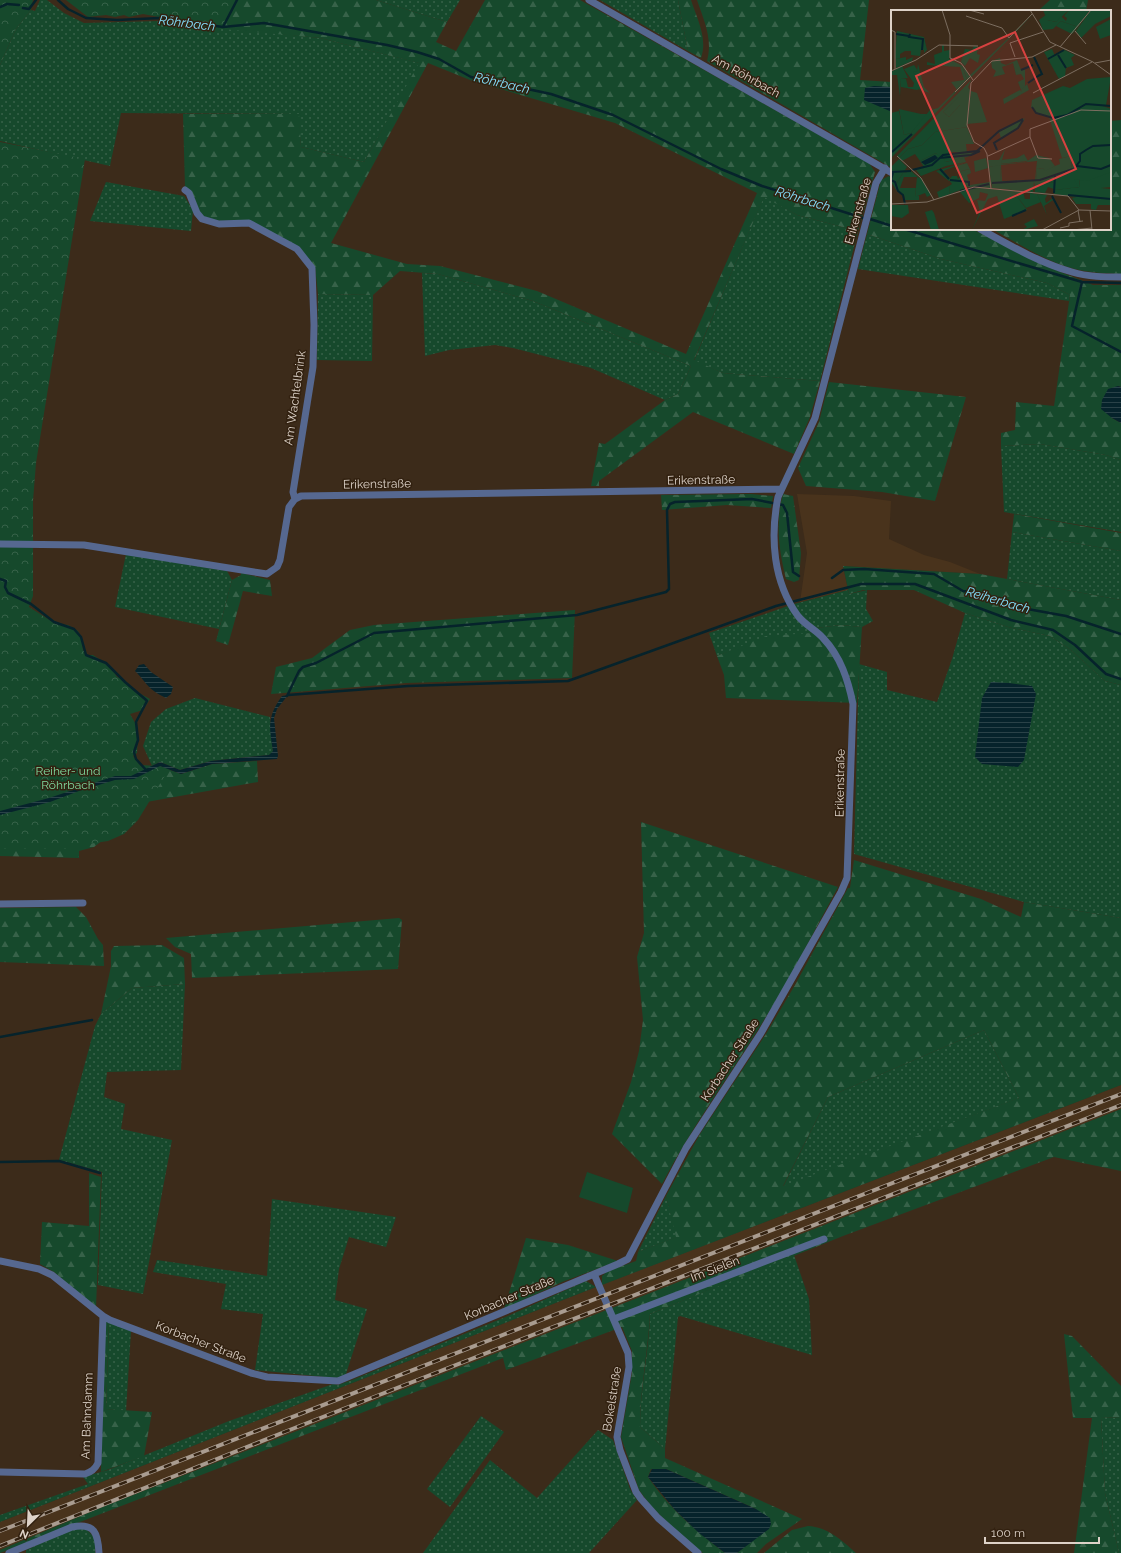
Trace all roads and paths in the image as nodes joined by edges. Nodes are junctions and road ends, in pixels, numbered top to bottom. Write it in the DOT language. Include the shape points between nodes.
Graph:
graph roads {
  1 [pos="589,0"];
  2 [pos="885,168"];
  3 [pos="891,172"];
  4 [pos="185,190"];
  5 [pos="982,230"];
  6 [pos="1121,277"];
  7 [pos="781,489"];
  8 [pos="295,499"];
  9 [pos="0,544"];
  10 [pos="844,886"];
  11 [pos="0,904"];
  12 [pos="83,904"];
  13 [pos="824,1239"];
  14 [pos="0,1261"];
  15 [pos="594,1274"];
  16 [pos="102,1316"];
  17 [pos="614,1319"];
  18 [pos="0,1472"];
  19 [pos="9,1553"];
  20 [pos="99,1553"];
  21 [pos="698,1553"];
  1 -- 2 [label="street, Am Röhrbach"];
  2 -- 3 [label="street, Am Röhrbach"];
  2 -- 7 [label="street, Erikenstraße" via="876,183 815,418"];
  4 -- 8 [label="street, Am Wachtelbrink" via="202,219 219,224 249,223 296,250 312,268 313,367 293,492"];
  5 -- 6 [label="street" via="1042,260 1073,272 1100,277"];
  7 -- 8 [label="street, Erikenstraße" via="301,496"];
  7 -- 10 [label="street, Erikenstraße" via="775,510 775,556 779,578 799,616 830,646 845,672 853,704 849,850"];
  8 -- 9 [label="street" via="289,507 280,560 277,567 267,574 84,545"];
  10 -- 15 [label="street, Korbacher Straße" via="761,1033 678,1162 632,1253 623,1262"];
  11 -- 12 [label="street"];
  13 -- 17 [label="street, Im Sielen"];
  14 -- 16 [label="street, Korbacher Straße" via="39,1269 52,1275"];
  15 -- 16 [label="street, Korbacher Straße" via="338,1381 257,1375"];
  15 -- 17 [label="street, Bokelstraße"];
  16 -- 18 [label="street, Am Bahndamm" via="98,1463 95,1468 84,1474"];
  17 -- 21 [label="street, Bokelstraße" via="629,1358 617,1437 620,1450 641,1499 658,1518"];
  19 -- 20 [label="street" via="82,1524 94,1530 98,1537"];
}
